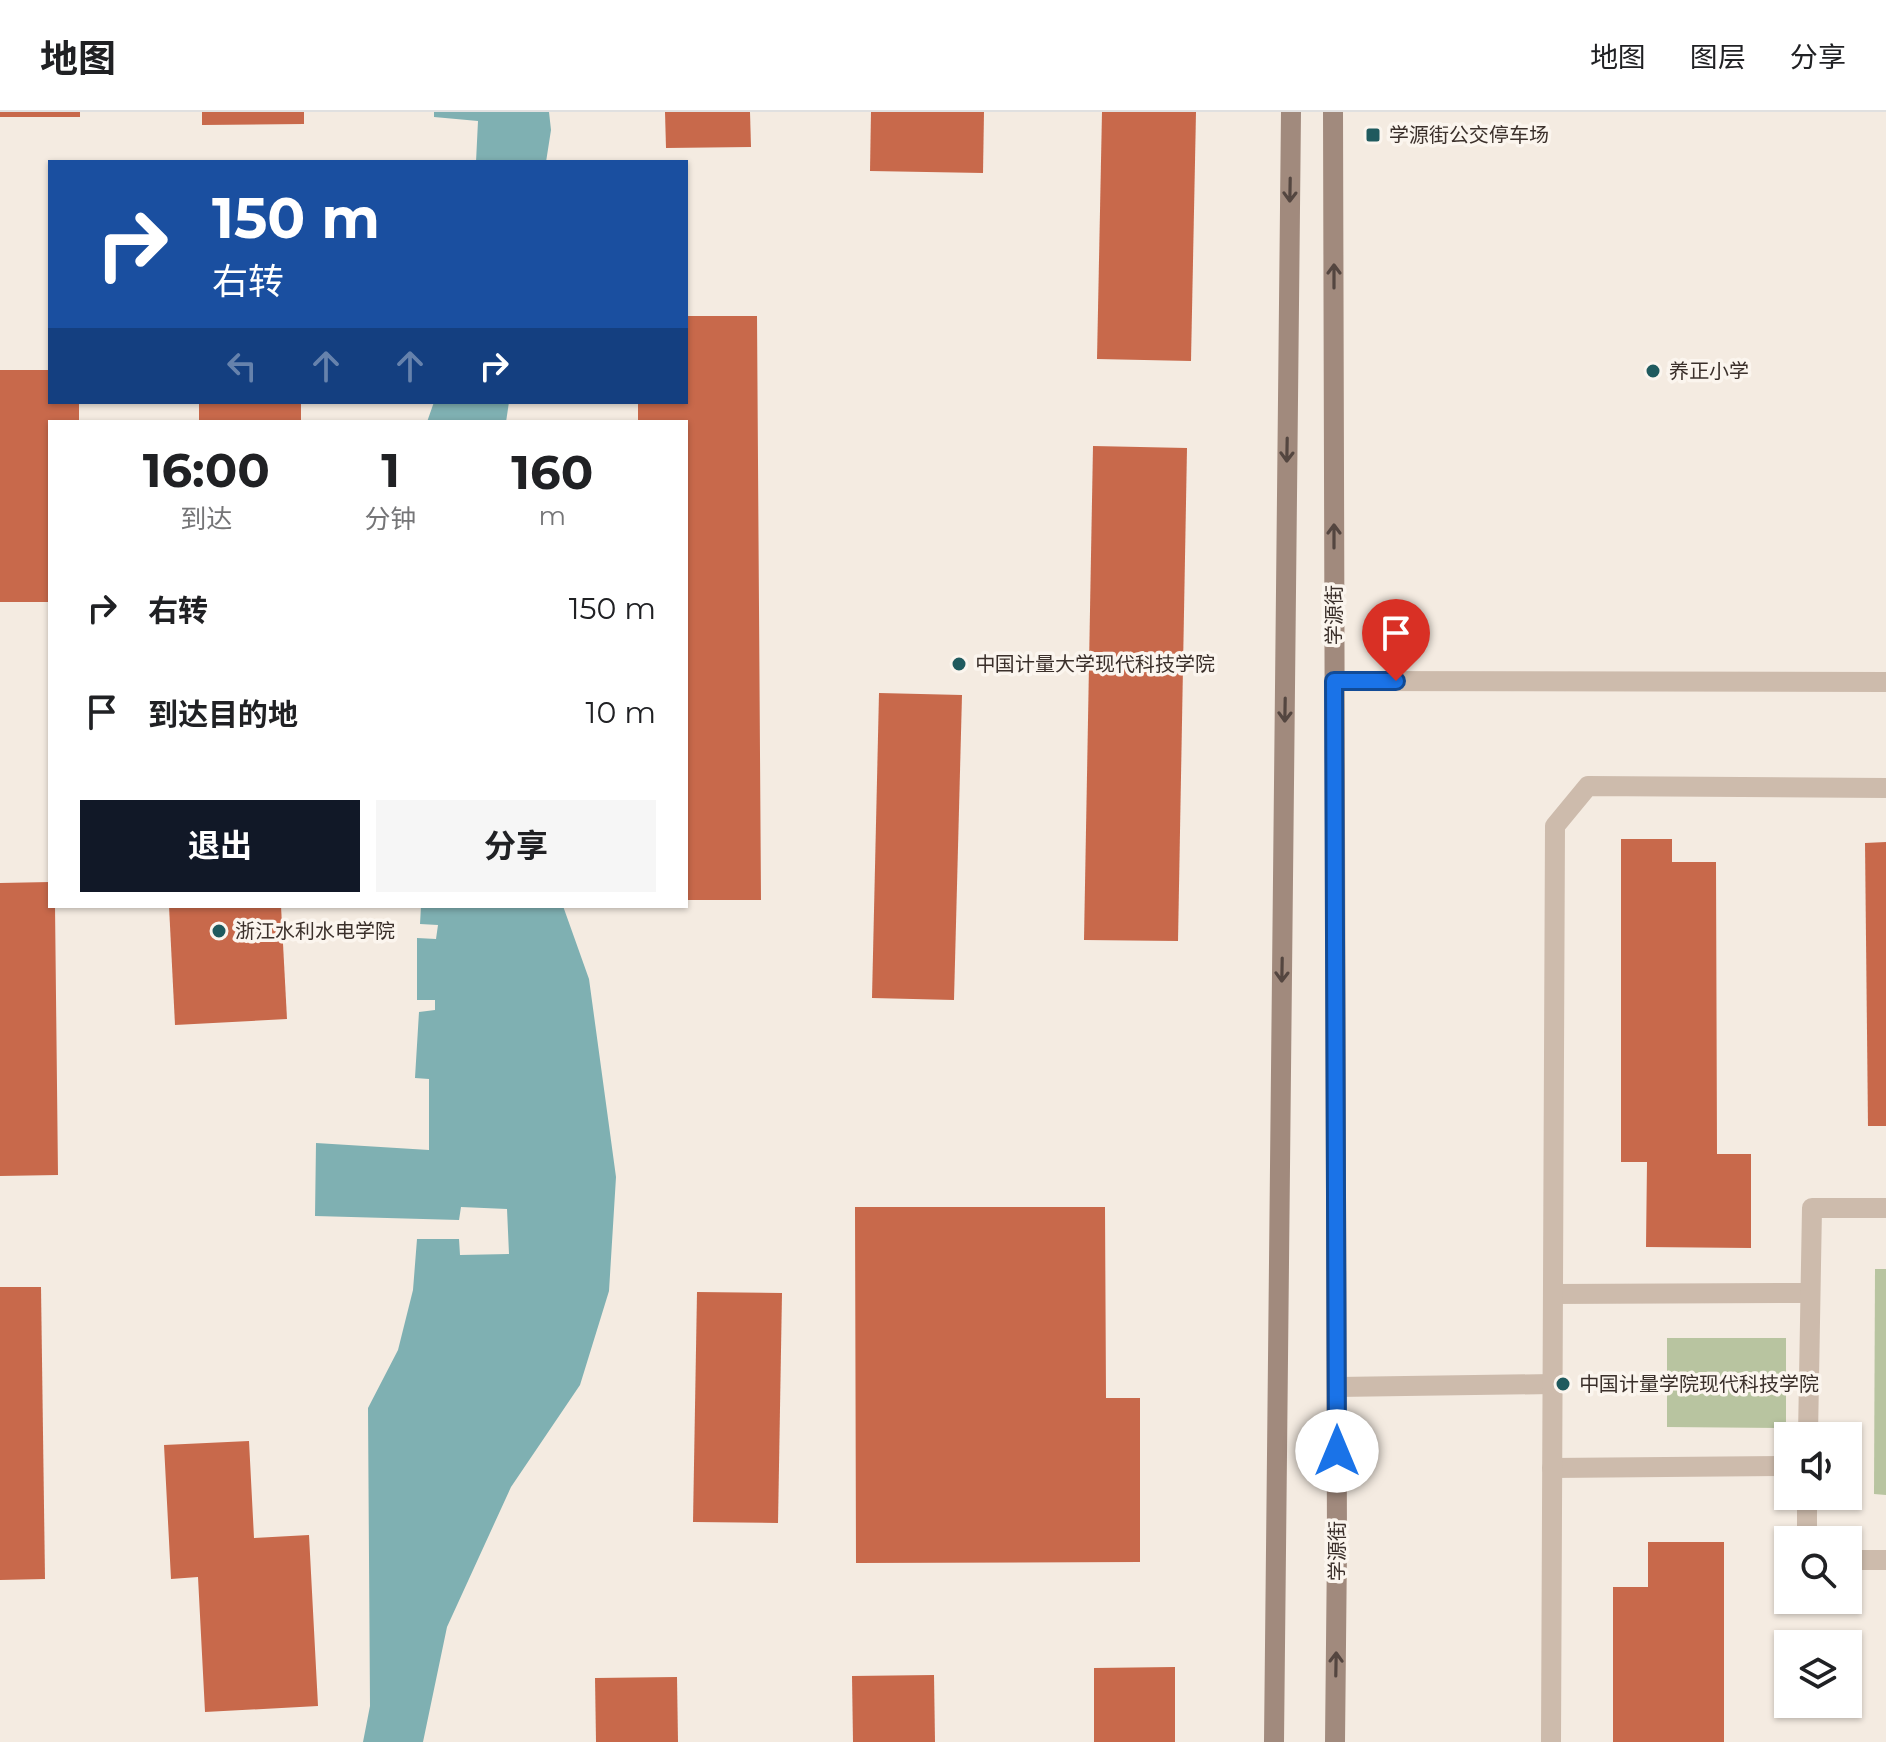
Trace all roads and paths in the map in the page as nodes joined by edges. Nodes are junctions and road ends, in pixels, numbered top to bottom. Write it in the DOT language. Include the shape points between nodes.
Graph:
graph roads {
  1 [pos="1291,112"];
  2 [pos="1333,112"];
  3 [pos="1334,681"];
  4 [pos="1886,682"];
  5 [pos="1886,788"];
  6 [pos="1886,1208"];
  7 [pos="1810,1293"];
  8 [pos="1553,1294"];
  9 [pos="1552,1384"];
  10 [pos="1337,1387"];
  11 [pos="1808,1422"];
  12 [pos="1774,1466"];
  13 [pos="1552,1468"];
  14 [pos="1862,1560"];
  15 [pos="1886,1560"];
  16 [pos="1274,1742"];
  17 [pos="1335,1742"];
  18 [pos="1551,1742"];
  1 -- 16 [label="main road, one-way"];
  3 -- 2 [label="main road, 学源街, one-way"];
  3 -- 4 [label="street"];
  3 -- 10 [label="main road, 学源街"];
  5 -- 8 [label="street" via="1588,786 1555,826"];
  6 -- 7 [label="street" via="1812,1208"];
  7 -- 8 [label="street"];
  7 -- 11 [label="street"];
  8 -- 9 [label="street"];
  9 -- 10 [label="street"];
  9 -- 13 [label="street"];
  17 -- 10 [label="main road, 学源街, one-way"];
  12 -- 13 [label="street"];
  13 -- 18 [label="street"];
  14 -- 15 [label="street"];
}
